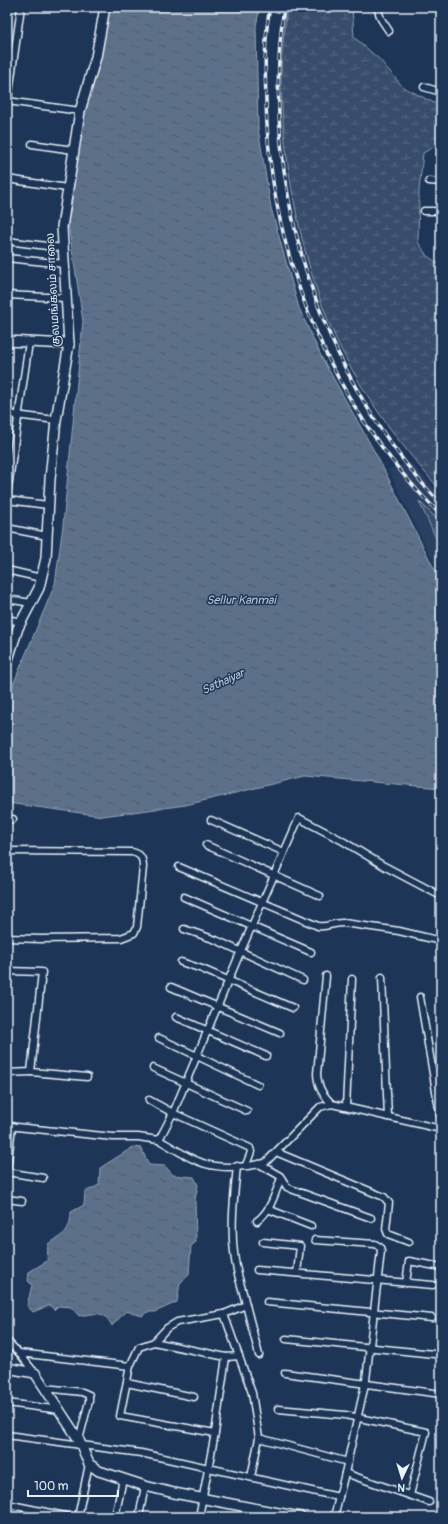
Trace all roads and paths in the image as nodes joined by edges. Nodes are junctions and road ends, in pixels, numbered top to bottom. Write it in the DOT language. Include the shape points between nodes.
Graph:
graph roads {
  1 [pos="21,7"];
  2 [pos="105,7"];
  3 [pos="377,7"];
  4 [pos="389,31"];
  5 [pos="424,87"];
  6 [pos="441,92"];
  7 [pos="7,103"];
  8 [pos="80,111"];
  9 [pos="32,144"];
  10 [pos="74,150"];
  11 [pos="7,179"];
  12 [pos="429,181"];
  13 [pos="441,182"];
  14 [pos="67,188"];
  15 [pos="424,211"];
  16 [pos="441,211"];
  17 [pos="7,241"];
  18 [pos="63,248"];
  19 [pos="7,258"];
  20 [pos="64,264"];
  21 [pos="7,295"];
  22 [pos="66,298"];
  23 [pos="7,341"];
  24 [pos="29,342"];
  25 [pos="69,344"];
  26 [pos="7,414"];
  27 [pos="17,415"];
  28 [pos="56,420"];
  29 [pos="7,495"];
  30 [pos="7,500"];
  31 [pos="48,505"];
  32 [pos="7,528"];
  33 [pos="47,536"];
  34 [pos="7,570"];
  35 [pos="41,578"];
  36 [pos="7,598"];
  37 [pos="31,603"];
  38 [pos="7,619"];
  39 [pos="21,622"];
  40 [pos="11,641"];
  41 [pos="7,663"];
  42 [pos="211,820"];
  43 [pos="206,845"];
  44 [pos="7,852"];
  45 [pos="284,852"];
  46 [pos="179,867"];
  47 [pos="274,875"];
  48 [pos="320,896"];
  49 [pos="441,896"];
  50 [pos="184,897"];
  51 [pos="261,903"];
  52 [pos="252,926"];
  53 [pos="184,929"];
  54 [pos="7,938"];
  55 [pos="441,941"];
  56 [pos="240,952"];
  57 [pos="311,952"];
  58 [pos="181,962"];
  59 [pos="7,971"];
  60 [pos="326,976"];
  61 [pos="382,977"];
  62 [pos="352,979"];
  63 [pos="228,980"];
  64 [pos="303,980"];
  65 [pos="171,986"];
  66 [pos="420,997"];
  67 [pos="218,1006"];
  68 [pos="293,1008"];
  69 [pos="176,1018"];
  70 [pos="208,1030"];
  71 [pos="280,1033"];
  72 [pos="159,1038"];
  73 [pos="266,1056"];
  74 [pos="197,1057"];
  75 [pos="154,1068"];
  76 [pos="7,1072"];
  77 [pos="31,1072"];
  78 [pos="87,1077"];
  79 [pos="186,1084"];
  80 [pos="258,1085"];
  81 [pos="149,1100"];
  82 [pos="440,1100"];
  83 [pos="332,1104"];
  84 [pos="346,1107"];
  85 [pos="247,1111"];
  86 [pos="173,1113"];
  87 [pos="388,1117"];
  88 [pos="441,1121"];
  89 [pos="10,1126"];
  90 [pos="441,1128"];
  91 [pos="159,1140"];
  92 [pos="276,1152"];
  93 [pos="259,1164"];
  94 [pos="246,1165"];
  95 [pos="237,1166"];
  96 [pos="7,1168"];
  97 [pos="43,1178"];
  98 [pos="281,1178"];
  99 [pos="7,1199"];
  100 [pos="22,1201"];
  101 [pos="268,1209"];
  102 [pos="371,1218"];
  103 [pos="257,1221"];
  104 [pos="311,1226"];
  105 [pos="315,1240"];
  106 [pos="263,1242"];
  107 [pos="409,1242"];
  108 [pos="441,1267"];
  109 [pos="257,1270"];
  110 [pos="297,1274"];
  111 [pos="377,1280"];
  112 [pos="406,1283"];
  113 [pos="433,1285"];
  114 [pos="267,1302"];
  115 [pos="246,1305"];
  116 [pos="373,1312"];
  117 [pos="224,1314"];
  118 [pos="432,1318"];
  119 [pos="286,1339"];
  120 [pos="7,1341"];
  121 [pos="154,1342"];
  122 [pos="370,1348"];
  123 [pos="19,1352"];
  124 [pos="434,1354"];
  125 [pos="259,1355"];
  126 [pos="239,1356"];
  127 [pos="226,1357"];
  128 [pos="130,1366"];
  129 [pos="7,1368"];
  130 [pos="35,1373"];
  131 [pos="285,1373"];
  132 [pos="127,1384"];
  133 [pos="365,1384"];
  134 [pos="45,1388"];
  135 [pos="441,1394"];
  136 [pos="194,1397"];
  137 [pos="7,1403"];
  138 [pos="278,1409"];
  139 [pos="60,1410"];
  140 [pos="358,1418"];
  141 [pos="216,1433"];
  142 [pos="7,1435"];
  143 [pos="259,1438"];
  144 [pos="80,1442"];
  145 [pos="348,1462"];
  146 [pos="89,1464"];
  147 [pos="209,1468"];
  148 [pos="345,1473"];
  149 [pos="252,1477"];
  150 [pos="123,1478"];
  151 [pos="144,1486"];
  152 [pos="410,1495"];
  153 [pos="339,1497"];
  154 [pos="202,1500"];
  155 [pos="429,1502"];
  156 [pos="7,1504"];
  157 [pos="70,1517"];
  158 [pos="78,1517"];
  159 [pos="115,1517"];
  160 [pos="139,1517"];
  161 [pos="199,1517"];
  162 [pos="300,1517"];
  163 [pos="334,1517"];
  1 -- 7 [label="street"];
  2 -- 8 [label="main road, குலமங்கலம் சாலை" via="96,57"];
  3 -- 4 [label="street"];
  5 -- 6 [label="street"];
  7 -- 8 [label="street"];
  8 -- 10 [label="main road, குலமங்கலம் சாலை"];
  9 -- 10 [label="street"];
  10 -- 14 [label="main road, குலமங்கலம் சாலை"];
  11 -- 14 [label="street"];
  12 -- 13 [label="street"];
  14 -- 18 [label="main road, குலமங்கலம் சாலை" via="62,227"];
  15 -- 16 [label="street"];
  17 -- 18 [label="street"];
  18 -- 20 [label="main road, குலமங்கலம் சாலை"];
  19 -- 20 [label="street"];
  20 -- 22 [label="main road, குலமங்கலம் சாலை"];
  21 -- 22 [label="street"];
  22 -- 25 [label="main road, குலமங்கலம் சாலை"];
  23 -- 24 [label="main road"];
  24 -- 25 [label="main road"];
  24 -- 27 [label="street"];
  25 -- 28 [label="main road, குலமங்கலம் சாலை"];
  26 -- 27 [label="street"];
  27 -- 28 [label="street"];
  27 -- 29 [label="street"];
  28 -- 31 [label="main road, குலமங்கலம் சாலை"];
  30 -- 31 [label="street"];
  31 -- 33 [label="main road, குலமங்கலம் சாலை"];
  32 -- 33 [label="street"];
  33 -- 35 [label="main road, குலமங்கலம் சாலை" via="46,558"];
  34 -- 35 [label="street"];
  35 -- 37 [label="main road, குலமங்கலம் சாலை"];
  36 -- 37 [label="street"];
  37 -- 39 [label="main road, குலமங்கலம் சாலை"];
  38 -- 39 [label="street"];
  39 -- 40 [label="main road, குலமங்கலம் சாலை"];
  40 -- 41 [label="main road, குலமங்கலம் சாலை"];
  42 -- 45 [label="street"];
  43 -- 47 [label="street"];
  44 -- 54 [label="street" via="132,852 139,854 143,859 137,927 134,933 128,936 56,939"];
  45 -- 47 [label="street"];
  45 -- 49 [label="street" via="299,818"];
  46 -- 51 [label="street"];
  47 -- 48 [label="street"];
  47 -- 51 [label="street"];
  50 -- 52 [label="street"];
  51 -- 52 [label="street"];
  51 -- 55 [label="street" via="322,927 336,922 398,931"];
  52 -- 56 [label="street"];
  52 -- 57 [label="street"];
  53 -- 56 [label="street"];
  56 -- 63 [label="street"];
  56 -- 64 [label="street"];
  58 -- 63 [label="street"];
  59 -- 77 [label="street" via="42,972"];
  60 -- 83 [label="street" via="317,1074 322,1094"];
  61 -- 87 [label="street"];
  62 -- 84 [label="street"];
  63 -- 67 [label="street"];
  63 -- 68 [label="street"];
  65 -- 67 [label="street"];
  66 -- 82 [label="street"];
  67 -- 70 [label="street"];
  67 -- 71 [label="street"];
  69 -- 70 [label="street"];
  70 -- 73 [label="street"];
  70 -- 74 [label="street"];
  72 -- 74 [label="street"];
  74 -- 79 [label="street"];
  74 -- 80 [label="street"];
  75 -- 79 [label="street"];
  76 -- 77 [label="street"];
  77 -- 78 [label="street"];
  79 -- 85 [label="street"];
  79 -- 86 [label="street"];
  81 -- 86 [label="street"];
  82 -- 88 [label="street"];
  83 -- 84 [label="street"];
  83 -- 92 [label="street" via="320,1106"];
  84 -- 87 [label="street"];
  86 -- 91 [label="street"];
  86 -- 94 [label="street" via="250,1148 252,1152"];
  87 -- 90 [label="street"];
  89 -- 91 [label="street" via="113,1138 138,1137"];
  89 -- 96 [label="street"];
  91 -- 95 [label="street" via="204,1164"];
  92 -- 93 [label="street" via="265,1163"];
  92 -- 107 [label="street" via="384,1197 390,1203 386,1229 388,1234"];
  93 -- 94 [label="street"];
  93 -- 98 [label="street"];
  94 -- 95 [label="street"];
  95 -- 115 [label="street" via="233,1243"];
  96 -- 97 [label="street"];
  98 -- 101 [label="street"];
  98 -- 102 [label="street" via="291,1189"];
  99 -- 100 [label="street"];
  101 -- 103 [label="street"];
  101 -- 104 [label="street"];
  105 -- 111 [label="street" via="378,1244 381,1251"];
  106 -- 110 [label="street" via="300,1246"];
  108 -- 112 [label="street" via="408,1261"];
  109 -- 110 [label="street"];
  110 -- 111 [label="street"];
  111 -- 112 [label="street"];
  111 -- 116 [label="street"];
  112 -- 113 [label="street"];
  114 -- 116 [label="street"];
  115 -- 117 [label="street"];
  115 -- 125 [label="street"];
  116 -- 118 [label="street"];
  116 -- 122 [label="street"];
  117 -- 121 [label="street" via="176,1322"];
  117 -- 126 [label="street"];
  119 -- 122 [label="street"];
  120 -- 123 [label="street"];
  121 -- 127 [label="street"];
  121 -- 128 [label="street" via="139,1347"];
  122 -- 124 [label="street"];
  122 -- 133 [label="street"];
  123 -- 128 [label="street"];
  123 -- 130 [label="street"];
  126 -- 127 [label="street"];
  126 -- 143 [label="street" via="252,1393"];
  127 -- 141 [label="street"];
  128 -- 132 [label="street"];
  129 -- 130 [label="main road"];
  130 -- 134 [label="main road"];
  131 -- 133 [label="street"];
  132 -- 136 [label="street"];
  132 -- 141 [label="street" via="120,1416"];
  133 -- 135 [label="street"];
  133 -- 140 [label="street"];
  134 -- 139 [label="main road"];
  134 -- 144 [label="street" via="89,1395"];
  137 -- 139 [label="street"];
  138 -- 140 [label="street"];
  139 -- 144 [label="main road"];
  140 -- 145 [label="street"];
  140 -- 152 [label="street" via="426,1432"];
  141 -- 147 [label="street"];
  142 -- 144 [label="street"];
  143 -- 145 [label="street"];
  143 -- 149 [label="street"];
  144 -- 146 [label="main road"];
  144 -- 147 [label="street"];
  145 -- 148 [label="street"];
  146 -- 150 [label="main road" via="99,1471"];
  146 -- 158 [label="street"];
  147 -- 149 [label="street"];
  147 -- 154 [label="street"];
  148 -- 152 [label="street"];
  148 -- 153 [label="street"];
  149 -- 153 [label="street"];
  150 -- 151 [label="main road"];
  150 -- 159 [label="street"];
  151 -- 154 [label="main road"];
  151 -- 160 [label="street"];
  152 -- 155 [label="street"];
  153 -- 163 [label="street"];
  154 -- 161 [label="street"];
  154 -- 162 [label="main road"];
  156 -- 157 [label="street"];
}
